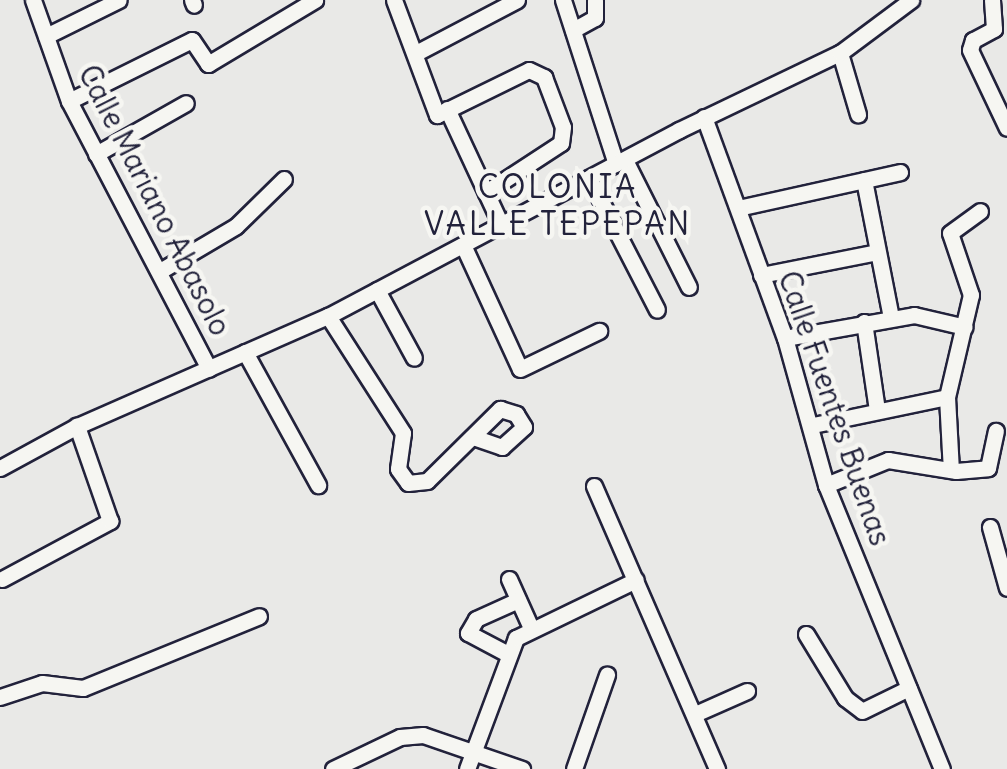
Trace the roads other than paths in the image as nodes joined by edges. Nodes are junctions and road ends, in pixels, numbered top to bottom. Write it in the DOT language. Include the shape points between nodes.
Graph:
graph roads {
  1 [pos="33,0"];
  2 [pos="119,0"];
  3 [pos="316,0"];
  4 [pos="394,0"];
  5 [pos="470,0"];
  6 [pos="517,0"];
  7 [pos="563,0"];
  8 [pos="595,0"];
  9 [pos="911,0"];
  10 [pos="992,0"];
  11 [pos="479,18"];
  12 [pos="573,30"];
  13 [pos="46,36"];
  14 [pos="416,53"];
  15 [pos="840,53"];
  16 [pos="69,101"];
  17 [pos="186,103"];
  18 [pos="447,110"];
  19 [pos="858,114"];
  20 [pos="704,117"];
  21 [pos="1007,128"];
  22 [pos="96,154"];
  23 [pos="620,162"];
  24 [pos="900,172"];
  25 [pos="589,178"];
  26 [pos="284,179"];
  27 [pos="864,180"];
  28 [pos="486,192"];
  29 [pos="738,208"];
  30 [pos="980,211"];
  31 [pos="501,225"];
  32 [pos="464,246"];
  33 [pos="877,252"];
  34 [pos="160,272"];
  35 [pos="762,274"];
  36 [pos="689,287"];
  37 [pos="377,290"];
  38 [pos="657,310"];
  39 [pos="328,316"];
  40 [pos="892,317"];
  41 [pos="864,322"];
  42 [pos="966,326"];
  43 [pos="599,330"];
  44 [pos="785,338"];
  45 [pos="245,352"];
  46 [pos="414,358"];
  47 [pos="209,369"];
  48 [pos="947,397"];
  49 [pos="877,410"];
  50 [pos="813,425"];
  51 [pos="77,426"];
  52 [pos="996,430"];
  53 [pos="473,437"];
  54 [pos="0,468"];
  55 [pos="950,470"];
  56 [pos="318,484"];
  57 [pos="826,485"];
  58 [pos="594,486"];
  59 [pos="990,527"];
  60 [pos="2,579"];
  61 [pos="508,580"];
  62 [pos="636,580"];
  63 [pos="1007,588"];
  64 [pos="518,600"];
  65 [pos="259,616"];
  66 [pos="531,628"];
  67 [pos="806,634"];
  68 [pos="506,653"];
  69 [pos="607,675"];
  70 [pos="909,688"];
  71 [pos="747,691"];
  72 [pos="0,696"];
  73 [pos="694,714"];
  74 [pos="376,748"];
  75 [pos="472,752"];
  76 [pos="333,769"];
  77 [pos="368,769"];
  78 [pos="466,769"];
  79 [pos="522,769"];
  80 [pos="574,769"];
  81 [pos="717,769"];
  82 [pos="942,769"];
  1 -- 13 [label="street, Calle Mariano Abasolo"];
  2 -- 13 [label="street"];
  3 -- 16 [label="street" via="208,64 192,40"];
  4 -- 14 [label="street"];
  5 -- 11 [label="street"];
  6 -- 11 [label="street"];
  7 -- 12 [label="street"];
  8 -- 12 [label="street" via="595,18"];
  9 -- 15 [label="street"];
  10 -- 21 [label="street" via="994,29 973,40 970,50"];
  11 -- 14 [label="street"];
  12 -- 23 [label="street"];
  13 -- 16 [label="street, Calle Mariano Abasolo"];
  14 -- 18 [label="street" via="437,114"];
  15 -- 19 [label="street"];
  15 -- 20 [label="street"];
  16 -- 22 [label="street, Calle Mariano Abasolo"];
  17 -- 22 [label="street"];
  18 -- 28 [label="street"];
  18 -- 28 [label="street" via="529,70 544,77 562,126 561,143"];
  20 -- 23 [label="street"];
  20 -- 29 [label="street, Calle Fuentes Buenas"];
  22 -- 34 [label="street, Calle Mariano Abasolo"];
  23 -- 25 [label="street"];
  23 -- 36 [label="street"];
  24 -- 27 [label="street"];
  25 -- 31 [label="street"];
  25 -- 38 [label="street"];
  26 -- 34 [label="street" via="236,226"];
  27 -- 29 [label="street"];
  27 -- 33 [label="street"];
  28 -- 31 [label="street"];
  29 -- 35 [label="street, Calle Fuentes Buenas"];
  30 -- 42 [label="street" via="950,232 971,295"];
  31 -- 32 [label="street"];
  32 -- 37 [label="street"];
  32 -- 43 [label="street" via="520,368"];
  33 -- 35 [label="street"];
  33 -- 40 [label="street"];
  34 -- 47 [label="street, Calle Mariano Abasolo"];
  35 -- 44 [label="street, Calle Fuentes Buenas"];
  37 -- 39 [label="street"];
  37 -- 46 [label="street"];
  39 -- 45 [label="street"];
  39 -- 53 [label="street" via="403,432 398,468 408,483 428,481"];
  40 -- 41 [label="street"];
  40 -- 42 [label="street"];
  41 -- 44 [label="street"];
  41 -- 49 [label="street"];
  42 -- 48 [label="street"];
  44 -- 50 [label="street, Calle Fuentes Buenas"];
  45 -- 47 [label="street"];
  45 -- 56 [label="street"];
  47 -- 51 [label="street"];
  48 -- 49 [label="street"];
  48 -- 55 [label="street"];
  49 -- 50 [label="street"];
  50 -- 57 [label="street, Calle Fuentes Buenas"];
  51 -- 54 [label="street"];
  51 -- 60 [label="street" via="110,521"];
  52 -- 55 [label="street" via="988,468"];
  55 -- 57 [label="street" via="888,460"];
  57 -- 70 [label="street, Calle Fuentes Buenas"];
  58 -- 62 [label="street"];
  59 -- 63 [label="street"];
  61 -- 64 [label="street"];
  62 -- 66 [label="street"];
  62 -- 73 [label="street"];
  64 -- 66 [label="street"];
  64 -- 68 [label="street" via="476,619 468,632"];
  65 -- 72 [label="street" via="83,688 42,683"];
  66 -- 68 [label="street"];
  67 -- 70 [label="street" via="845,698 862,711"];
  68 -- 75 [label="street"];
  69 -- 80 [label="street"];
  70 -- 82 [label="street, Calle Fuentes Buenas"];
  71 -- 73 [label="street"];
  73 -- 81 [label="street"];
  74 -- 75 [label="street" via="423,735"];
  74 -- 76 [label="street"];
  74 -- 77 [label="street"];
  75 -- 78 [label="street"];
  75 -- 79 [label="street"];
}
